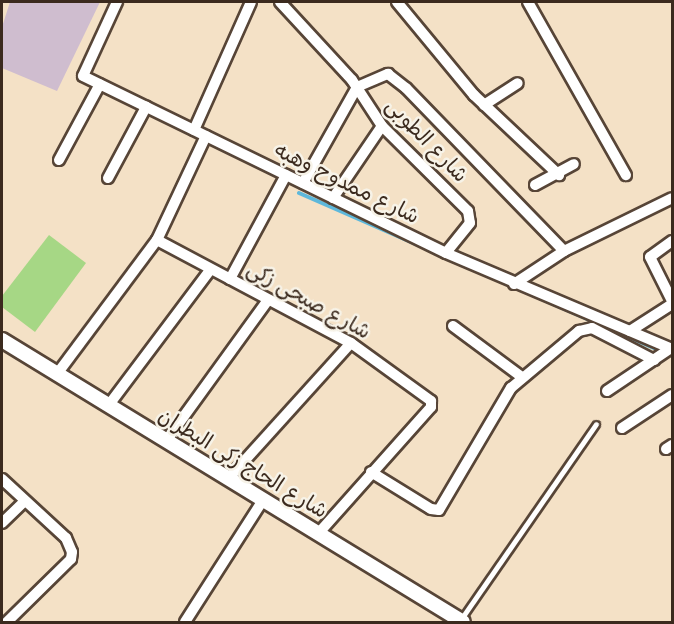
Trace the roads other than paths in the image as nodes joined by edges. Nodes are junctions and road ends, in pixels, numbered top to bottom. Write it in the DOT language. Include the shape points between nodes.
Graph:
graph roads {
  1 [pos="117,2"];
  2 [pos="251,2"];
  3 [pos="280,2"];
  4 [pos="397,2"];
  5 [pos="528,2"];
  6 [pos="519,83"];
  7 [pos="100,84"];
  8 [pos="357,87"];
  9 [pos="484,105"];
  10 [pos="146,106"];
  11 [pos="382,126"];
  12 [pos="194,130"];
  13 [pos="206,136"];
  14 [pos="59,160"];
  15 [pos="574,164"];
  16 [pos="286,175"];
  17 [pos="558,175"];
  18 [pos="626,176"];
  19 [pos="108,178"];
  20 [pos="303,183"];
  21 [pos="535,185"];
  22 [pos="333,198"];
  23 [pos="672,198"];
  24 [pos="157,240"];
  25 [pos="672,241"];
  26 [pos="564,250"];
  27 [pos="446,253"];
  28 [pos="212,269"];
  29 [pos="230,279"];
  30 [pos="514,284"];
  31 [pos="268,300"];
  32 [pos="672,303"];
  33 [pos="453,326"];
  34 [pos="630,331"];
  35 [pos="2,340"];
  36 [pos="351,344"];
  37 [pos="672,348"];
  38 [pos="654,360"];
  39 [pos="57,374"];
  40 [pos="522,377"];
  41 [pos="607,391"];
  42 [pos="672,395"];
  43 [pos="108,405"];
  44 [pos="596,424"];
  45 [pos="622,428"];
  46 [pos="166,441"];
  47 [pos="371,472"];
  48 [pos="2,479"];
  49 [pos="228,479"];
  50 [pos="263,500"];
  51 [pos="25,501"];
  52 [pos="2,523"];
  53 [pos="318,534"];
  54 [pos="7,622"];
  55 [pos="185,622"];
  56 [pos="462,622"];
  1 -- 7 [label="street" via="83,76"];
  2 -- 12 [label="street"];
  3 -- 8 [label="street, شارع الطوبى"];
  4 -- 9 [label="street"];
  5 -- 18 [label="street"];
  6 -- 9 [label="street"];
  7 -- 10 [label="street, شارع ممدوح وهبه"];
  7 -- 14 [label="street"];
  8 -- 11 [label="street, شارع الطوبى"];
  8 -- 20 [label="street"];
  8 -- 26 [label="street" via="384,74 394,76"];
  9 -- 17 [label="street"];
  10 -- 12 [label="street, شارع ممدوح وهبه"];
  10 -- 19 [label="street"];
  11 -- 22 [label="street"];
  11 -- 27 [label="street, شارع الطوبى" via="468,211 470,223"];
  12 -- 13 [label="street, شارع ممدوح وهبه"];
  13 -- 16 [label="street, شارع ممدوح وهبه"];
  13 -- 24 [label="street"];
  15 -- 17 [label="street"];
  16 -- 20 [label="street, شارع ممدوح وهبه"];
  16 -- 29 [label="street"];
  17 -- 21 [label="street"];
  20 -- 22 [label="street, شارع ممدوح وهبه"];
  22 -- 27 [label="street, شارع ممدوح وهبه"];
  23 -- 26 [label="street"];
  24 -- 28 [label="street, شارع صبحى زكى"];
  24 -- 39 [label="street"];
  25 -- 32 [label="street" via="650,256"];
  26 -- 30 [label="street"];
  27 -- 30 [label="street, شارع ممدوح وهبه"];
  28 -- 29 [label="street, شارع صبحى زكى"];
  28 -- 43 [label="street"];
  29 -- 31 [label="street, شارع صبحى زكى"];
  30 -- 34 [label="street, شارع ممدوح وهبه"];
  31 -- 36 [label="street, شارع صبحى زكى"];
  31 -- 46 [label="street"];
  32 -- 34 [label="street"];
  33 -- 40 [label="street"];
  34 -- 37 [label="street, شارع ممدوح وهبه"];
  35 -- 39 [label="street, شارع الحاج زكى البطران"];
  36 -- 47 [label="street, شارع صبحى زكى" via="428,399 431,407"];
  36 -- 49 [label="street"];
  37 -- 38 [label="street"];
  38 -- 40 [label="street" via="585,328"];
  38 -- 41 [label="street"];
  39 -- 43 [label="street, شارع الحاج زكى البطران"];
  40 -- 47 [label="street" via="511,388 441,506 431,509"];
  42 -- 45 [label="street"];
  43 -- 46 [label="street, شارع الحاج زكى البطران"];
  44 -- 56 [label="lane"];
  46 -- 49 [label="street, شارع الحاج زكى البطران"];
  47 -- 53 [label="street"];
  48 -- 51 [label="street"];
  49 -- 50 [label="street, شارع الحاج زكى البطران"];
  50 -- 53 [label="street, شارع الحاج زكى البطران"];
  50 -- 55 [label="street"];
  51 -- 52 [label="street"];
  51 -- 54 [label="street" via="66,538 70,559"];
  53 -- 56 [label="street, شارع الحاج زكى البطران"];
}
